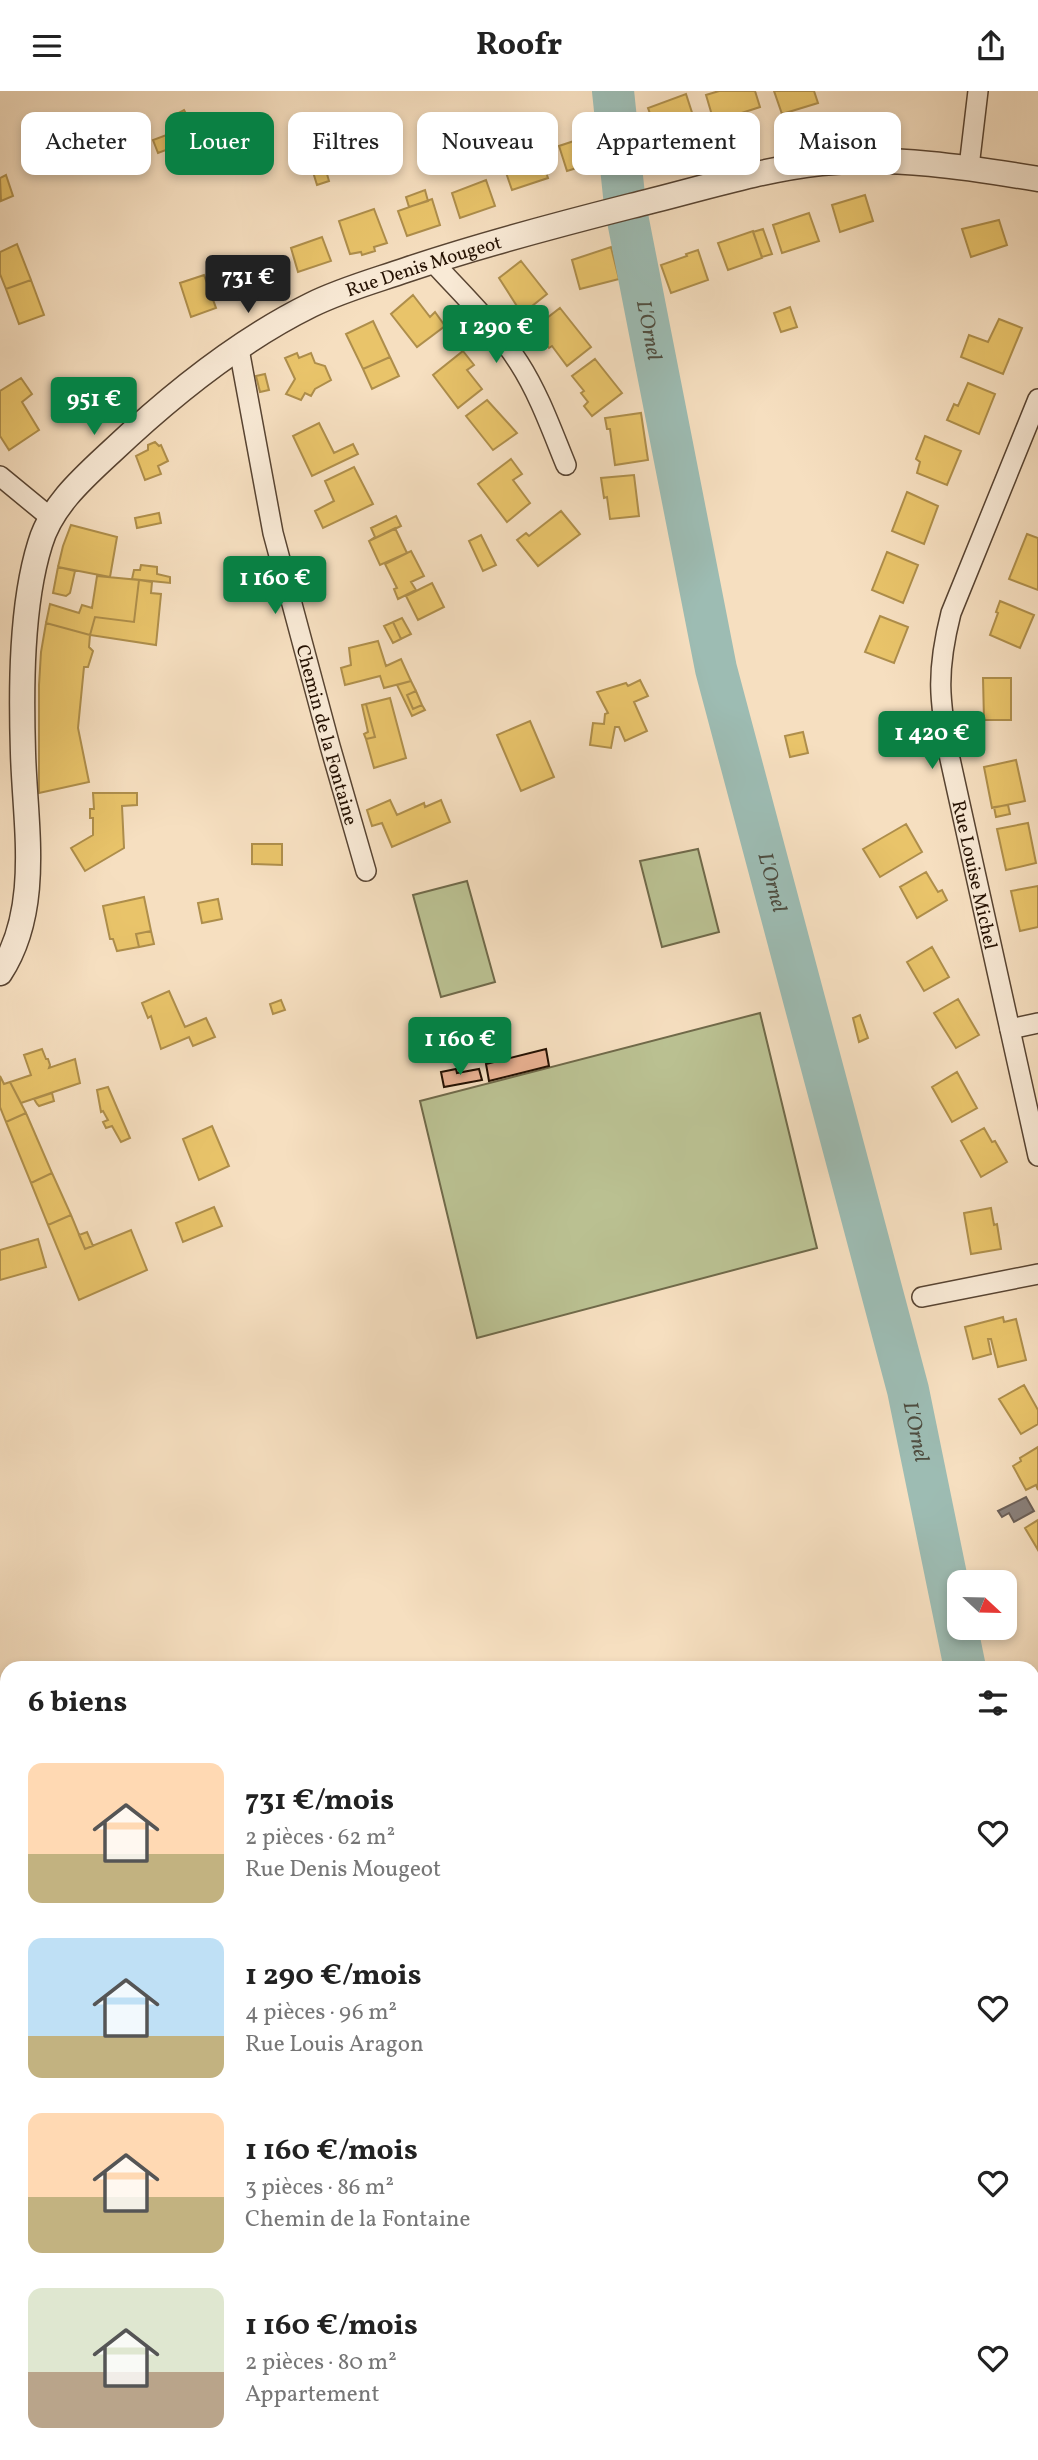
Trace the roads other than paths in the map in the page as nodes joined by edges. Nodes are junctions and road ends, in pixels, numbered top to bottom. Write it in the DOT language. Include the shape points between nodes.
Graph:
graph roads {
  1 [pos="978,91"];
  2 [pos="969,167"];
  3 [pos="1038,179"];
  4 [pos="432,261"];
  5 [pos="239,349"];
  6 [pos="1038,399"];
  7 [pos="566,465"];
  8 [pos="0,476"];
  9 [pos="51,518"];
  10 [pos="366,871"];
  11 [pos="0,973"];
  12 [pos="1038,1023"];
  13 [pos="1010,1029"];
  14 [pos="1038,1156"];
  15 [pos="1038,1275"];
  16 [pos="922,1297"];
  1 -- 2 [label="street"];
  2 -- 3 [label="street, Rue Denis Mougeot"];
  2 -- 4 [label="street, Rue Denis Mougeot" via="881,161 817,164 610,211"];
  4 -- 5 [label="street, Rue Denis Mougeot" via="314,304"];
  4 -- 7 [label="street" via="520,363"];
  5 -- 9 [label="street, Rue Denis Mougeot" via="134,430"];
  5 -- 10 [label="street, Chemin de la Fontaine" via="274,533"];
  6 -- 13 [label="street, Rue Louise Michel" via="951,613 939,677 950,758"];
  8 -- 9 [label="street"];
  9 -- 11 [label="street, Rue Denis Mougeot" via="31,577 26,631 23,920"];
  12 -- 13 [label="street"];
  13 -- 14 [label="street, Rue Louise Michel"];
  15 -- 16 [label="street"];
}
